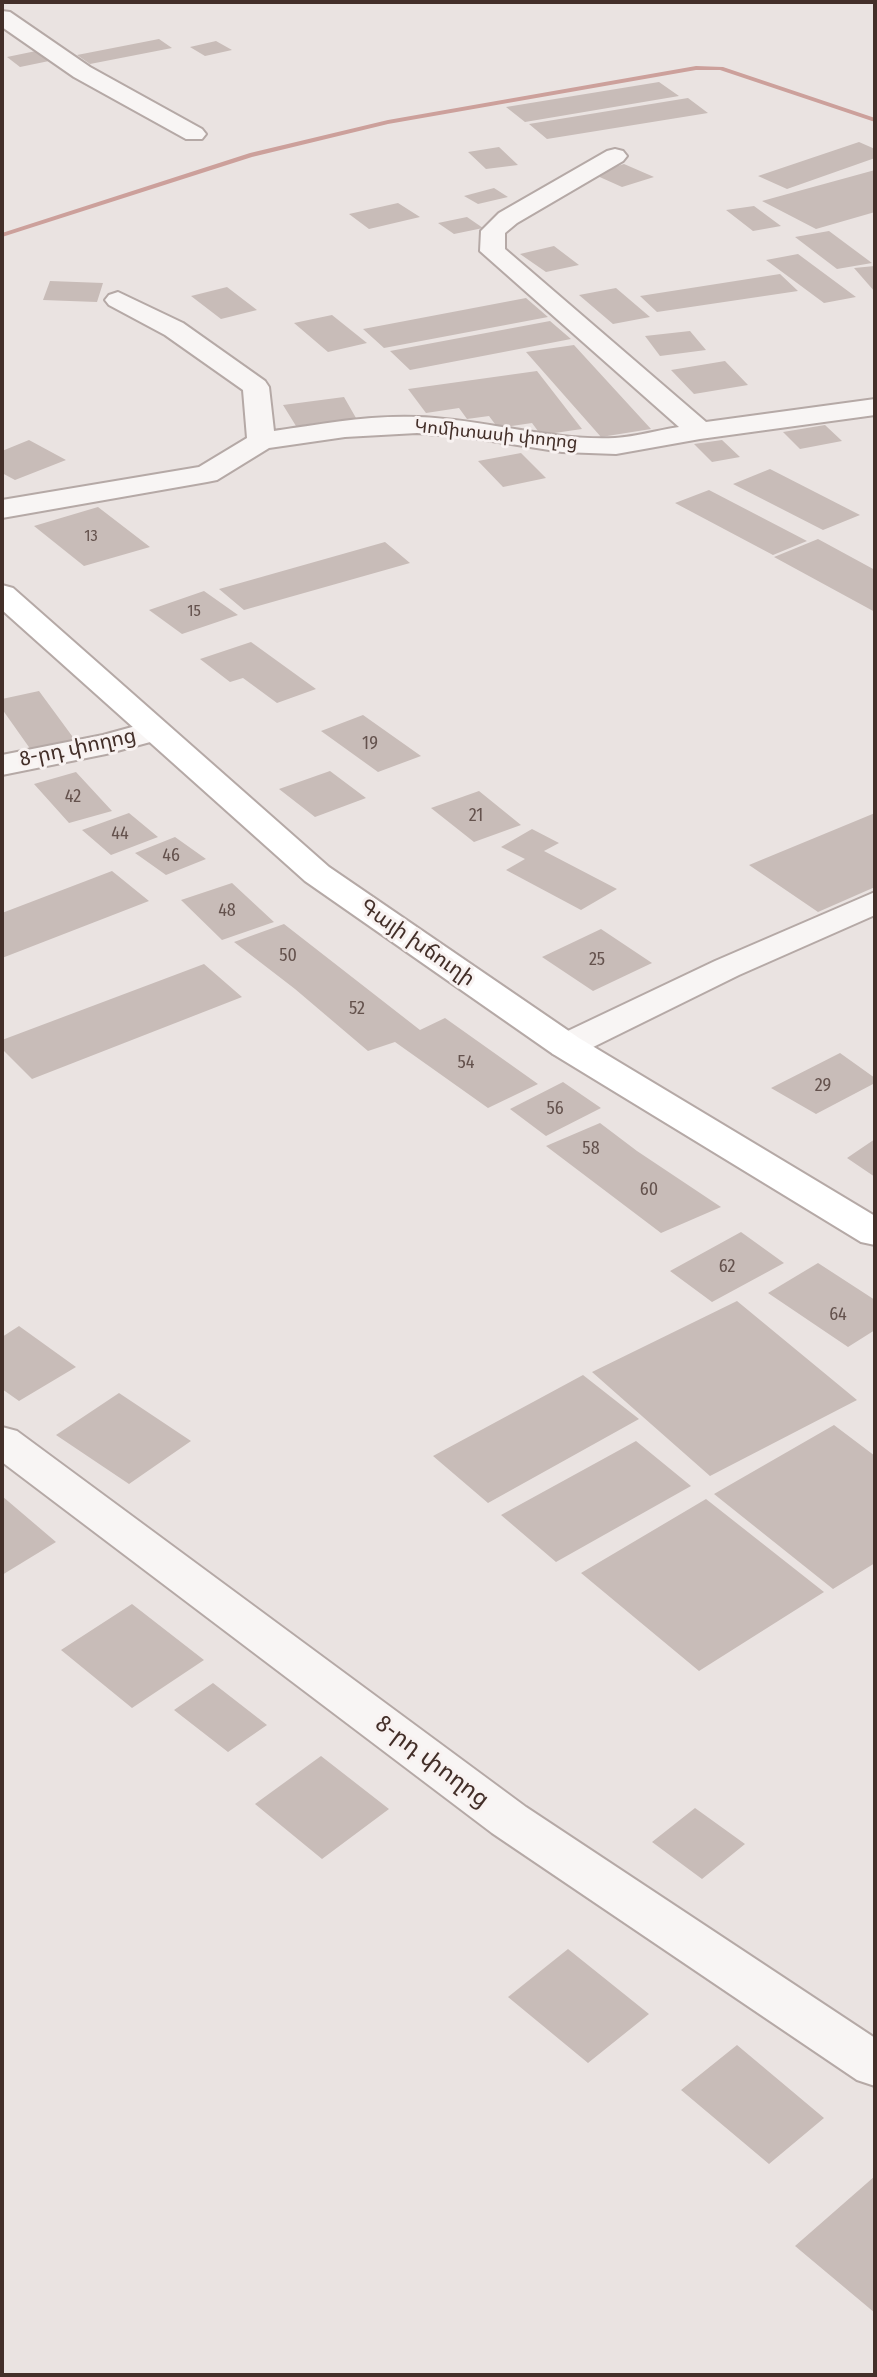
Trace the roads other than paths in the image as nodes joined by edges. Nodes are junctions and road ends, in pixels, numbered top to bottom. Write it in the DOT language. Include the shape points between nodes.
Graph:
graph roads {
  1 [pos="2,17"];
  2 [pos="194,134"];
  3 [pos="615,156"];
  4 [pos="118,300"];
  5 [pos="875,407"];
  6 [pos="700,431"];
  7 [pos="261,441"];
  8 [pos="2,509"];
  9 [pos="2,594"];
  10 [pos="154,731"];
  11 [pos="2,765"];
  12 [pos="875,902"];
  13 [pos="566,1046"];
  14 [pos="875,1233"];
  15 [pos="2,1441"];
  16 [pos="875,2065"];
  1 -- 2 [label="street" via="82,72"];
  3 -- 6 [label="street" via="508,218 493,230 492,251"];
  4 -- 7 [label="street" via="174,330 256,387"];
  5 -- 6 [label="street, Կոմիտասի փողոց"];
  6 -- 7 [label="street, Կոմիտասի փողոց" via="616,446 562,444 417,425"];
  7 -- 8 [label="street, Կոմիտասի փողոց" via="207,474"];
  9 -- 10 [label="main road, Գայի խճուղի"];
  10 -- 11 [label="street, 8-րդ փողոց"];
  10 -- 13 [label="main road, Գայի խճուղի" via="317,874"];
  12 -- 13 [label="street"];
  13 -- 14 [label="main road, Գայի խճուղի"];
  15 -- 16 [label="street, 8-րդ փողոց" via="509,1820"];
}
